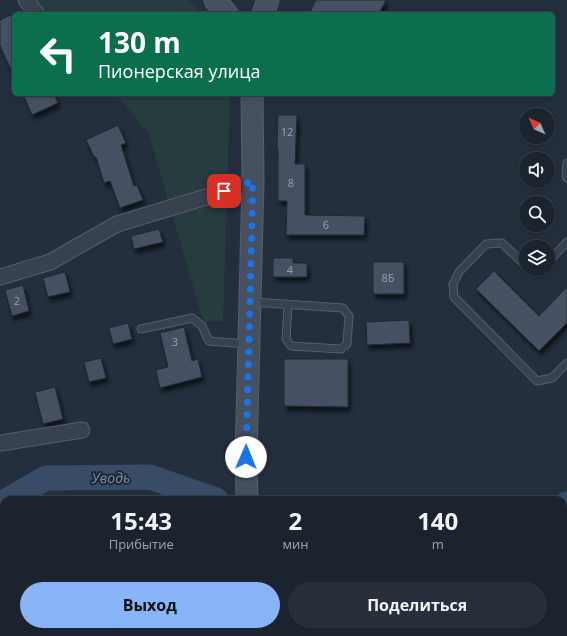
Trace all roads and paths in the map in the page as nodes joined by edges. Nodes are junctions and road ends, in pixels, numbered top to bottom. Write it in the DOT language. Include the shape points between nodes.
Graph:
graph roads {
  1 [pos="26,0"];
  2 [pos="215,0"];
  3 [pos="268,0"];
  4 [pos="35,12"];
  5 [pos="225,12"];
  6 [pos="264,12"];
  7 [pos="252,96"];
  8 [pos="567,163"];
  9 [pos="567,178"];
  10 [pos="253,181"];
  11 [pos="567,242"];
  12 [pos="555,255"];
  13 [pos="519,259"];
  14 [pos="0,277"];
  15 [pos="250,302"];
  16 [pos="288,304"];
  17 [pos="141,329"];
  18 [pos="249,344"];
  19 [pos="567,363"];
  20 [pos="82,430"];
  21 [pos="0,443"];
  22 [pos="247,496"];
  1 -- 4 [label="street"];
  2 -- 5 [label="main road"];
  3 -- 6 [label="main road"];
  7 -- 10 [label="main road"];
  8 -- 9 [label="lane"];
  10 -- 14 [label="street" via="117,224 50,262"];
  10 -- 15 [label="main road"];
  11 -- 12 [label="lane"];
  13 -- 19 [label="lane" via="502,243 486,244 459,272 453,284 454,297 537,381 552,378"];
  15 -- 16 [label="lane"];
  15 -- 18 [label="main road"];
  16 -- 16 [label="lane" via="343,308 349,316 347,344 341,349 291,346 286,339"];
  17 -- 18 [label="lane" via="192,318 202,326 209,341"];
  18 -- 22 [label="main road"];
  20 -- 21 [label="street"];
}
